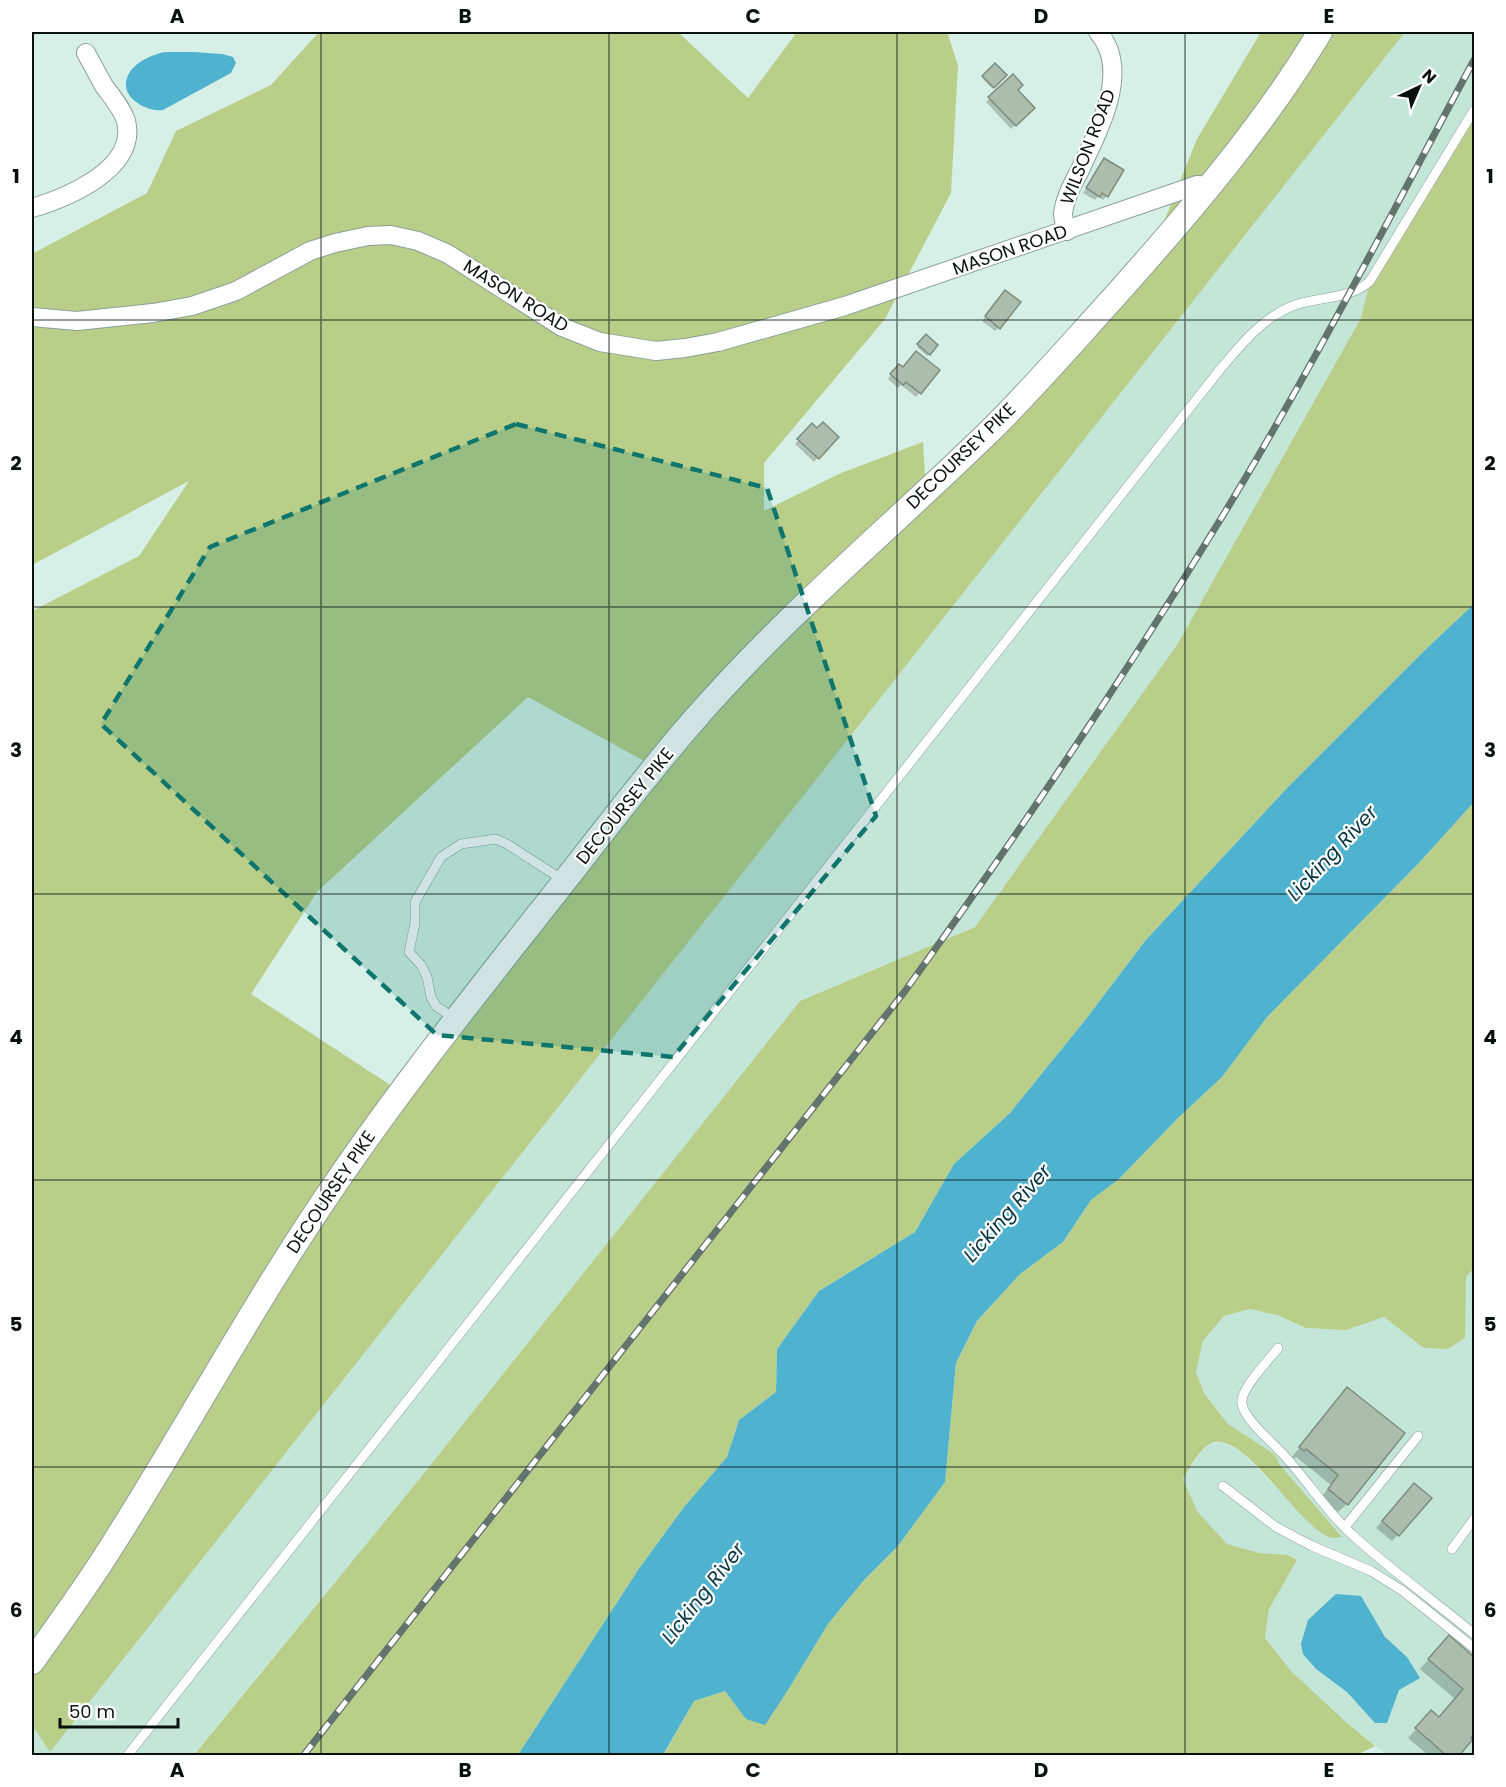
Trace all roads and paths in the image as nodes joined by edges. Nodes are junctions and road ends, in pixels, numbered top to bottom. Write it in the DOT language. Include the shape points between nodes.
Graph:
graph roads {
  1 [pos="1098,32"];
  2 [pos="1320,32"];
  3 [pos="86,53"];
  4 [pos="1474,110"];
  5 [pos="1210,186"];
  6 [pos="32,208"];
  7 [pos="1067,231"];
  8 [pos="32,317"];
  9 [pos="565,881"];
  10 [pos="456,1019"];
  11 [pos="1278,1348"];
  12 [pos="1418,1436"];
  13 [pos="1223,1486"];
  14 [pos="1474,1519"];
  15 [pos="1345,1527"];
  16 [pos="1452,1549"];
  17 [pos="1474,1634"];
  18 [pos="1474,1648"];
  19 [pos="32,1662"];
  20 [pos="127,1755"];
  1 -- 7 [label="street, WILSON ROAD" via="1111,51 1113,77 1101,121 1066,197 1063,215"];
  2 -- 5 [label="main road, DECOURSEY PIKE" via="1296,72"];
  3 -- 6 [label="street" via="126,121 125,145 96,179 60,199"];
  4 -- 20 [label="lane" via="1370,281 1364,287 1296,305 1270,318 1240,346 1197,398"];
  5 -- 7 [label="street, MASON ROAD" via="1197,185"];
  5 -- 9 [label="main road, DECOURSEY PIKE" via="997,424 830,579 703,710"];
  7 -- 8 [label="street, MASON ROAD" via="845,306 718,342 656,351 600,342 562,327 448,254 391,235 357,238 310,251 236,291 192,306 76,321"];
  9 -- 10 [label="main road, DECOURSEY PIKE"];
  9 -- 10 [label="lane" via="496,839 461,844 441,857 416,902 409,952 421,965 436,1006"];
  10 -- 19 [label="main road, DECOURSEY PIKE" via="324,1199 114,1543"];
  11 -- 15 [label="lane" via="1243,1392 1241,1403 1257,1427"];
  12 -- 15 [label="lane"];
  13 -- 18 [label="lane" via="1276,1527 1371,1571 1403,1591"];
  14 -- 16 [label="lane"];
  15 -- 17 [label="lane"];
}
